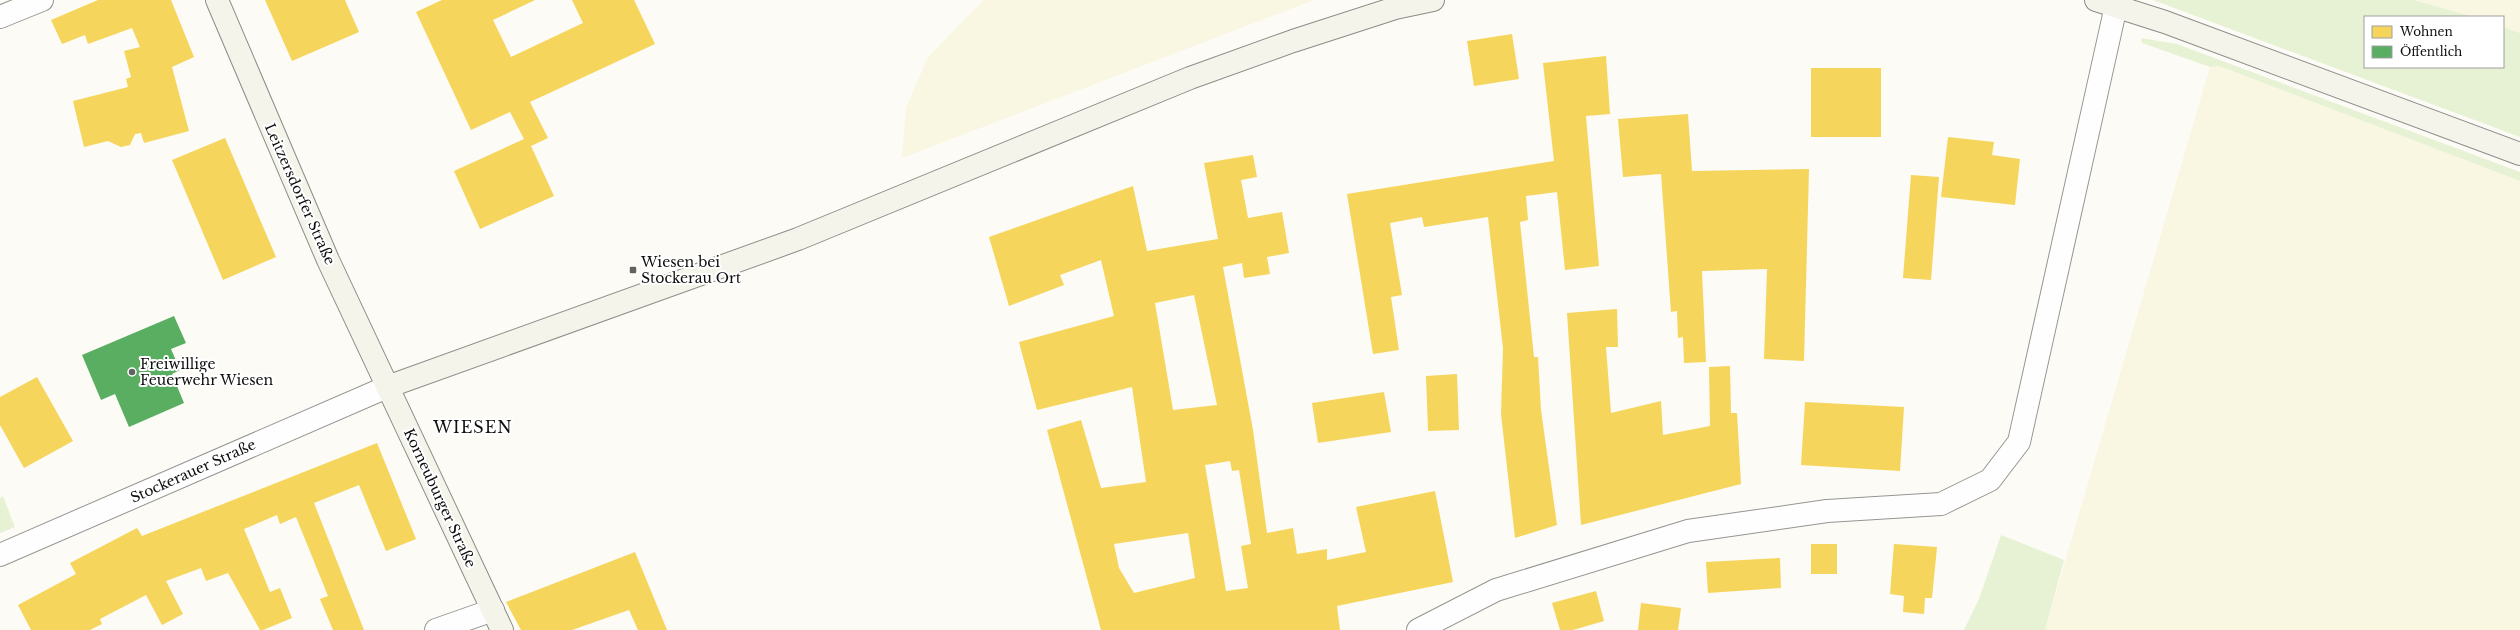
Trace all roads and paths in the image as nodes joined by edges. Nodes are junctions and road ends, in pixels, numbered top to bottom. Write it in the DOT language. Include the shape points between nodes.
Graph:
graph roads {
  1 [pos="42,0"];
  2 [pos="217,0"];
  3 [pos="1433,0"];
  4 [pos="2106,3"];
  5 [pos="0,17"];
  6 [pos="2520,154"];
  7 [pos="387,387"];
  8 [pos="0,555"];
  9 [pos="493,610"];
  10 [pos="436,630"];
  11 [pos="502,630"];
  12 [pos="1418,630"];
  1 -- 5 [label="street"];
  2 -- 7 [label="main road, Leitzersdorfer Straße" via="300,198"];
  3 -- 7 [label="main road" via="1395,8 1197,75 798,239"];
  4 -- 6 [label="main road" via="2173,25"];
  4 -- 12 [label="street" via="2019,442 1990,480 1940,504 1827,511 1688,531 1496,590"];
  7 -- 8 [label="street, Stockerauer Straße"];
  7 -- 9 [label="main road, Korneuburger Straße"];
  9 -- 10 [label="street"];
  9 -- 11 [label="main road, Korneuburger Straße"];
}
